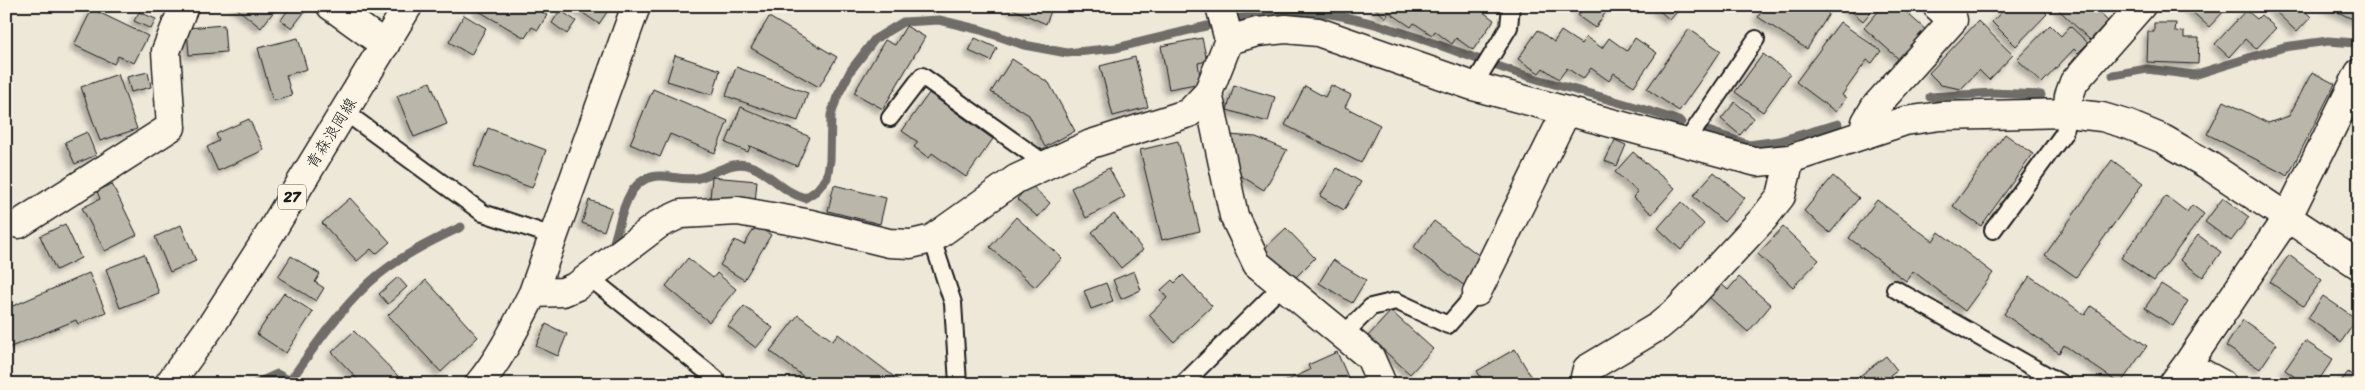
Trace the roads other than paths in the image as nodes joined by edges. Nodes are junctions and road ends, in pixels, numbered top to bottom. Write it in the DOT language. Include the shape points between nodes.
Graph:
graph roads {
  1 [pos="184,6"];
  2 [pos="331,6"];
  3 [pos="408,6"];
  4 [pos="636,6"];
  5 [pos="1511,6"];
  6 [pos="2141,6"];
  7 [pos="1952,11"];
  8 [pos="1225,23"];
  9 [pos="1756,39"];
  10 [pos="385,45"];
  11 [pos="2359,73"];
  12 [pos="1477,80"];
  13 [pos="1208,93"];
  14 [pos="345,112"];
  15 [pos="1566,112"];
  16 [pos="2066,113"];
  17 [pos="890,118"];
  18 [pos="1863,135"];
  19 [pos="1685,144"];
  20 [pos="1790,159"];
  21 [pos="1048,166"];
  22 [pos="2288,216"];
  23 [pos="19,224"];
  24 [pos="1992,230"];
  25 [pos="553,236"];
  26 [pos="932,239"];
  27 [pos="2355,256"];
  28 [pos="589,278"];
  29 [pos="1283,285"];
  30 [pos="1895,289"];
  31 [pos="534,292"];
  32 [pos="1477,292"];
  33 [pos="1343,335"];
  34 [pos="2180,375"];
  35 [pos="716,379"];
  36 [pos="169,384"];
  37 [pos="479,384"];
  38 [pos="958,384"];
  39 [pos="1182,384"];
  40 [pos="1382,384"];
  41 [pos="1588,384"];
  42 [pos="2062,384"];
  43 [pos="2222,384"];
  1 -- 23 [label="street" via="166,51 171,127"];
  2 -- 10 [label="street"];
  3 -- 10 [label="street, 青森浪岡線 / 27"];
  4 -- 25 [label="street"];
  5 -- 12 [label="lane" via="1509,27"];
  6 -- 16 [label="street" via="2074,82"];
  7 -- 18 [label="street" via="1875,107"];
  8 -- 12 [label="street" via="1257,32 1286,29 1318,32"];
  8 -- 13 [label="street"];
  9 -- 19 [label="lane"];
  10 -- 14 [label="street, 青森浪岡線 / 27"];
  11 -- 22 [label="street"];
  12 -- 15 [label="street"];
  13 -- 21 [label="street" via="1189,113 1091,144"];
  13 -- 29 [label="street" via="1234,216 1257,264"];
  14 -- 25 [label="lane" via="483,213"];
  14 -- 36 [label="street, 青森浪岡線 / 27" via="218,316"];
  15 -- 19 [label="street"];
  15 -- 32 [label="street"];
  16 -- 18 [label="street" via="1940,116 1905,121"];
  16 -- 22 [label="street" via="2130,125 2163,139"];
  16 -- 24 [label="lane" via="2064,133"];
  17 -- 21 [label="lane" via="922,76"];
  18 -- 20 [label="street"];
  19 -- 20 [label="street" via="1757,162"];
  20 -- 41 [label="street" via="1781,196 1763,219 1678,310 1659,326 1588,369 1585,377"];
  21 -- 26 [label="street" via="1016,179"];
  22 -- 27 [label="street"];
  22 -- 34 [label="street"];
  25 -- 31 [label="street"];
  26 -- 28 [label="street" via="911,244 889,243 811,224 738,212 681,214 659,224"];
  26 -- 38 [label="lane" via="953,303"];
  28 -- 31 [label="street" via="563,292"];
  28 -- 35 [label="lane"];
  29 -- 33 [label="street"];
  29 -- 39 [label="lane"];
  30 -- 42 [label="lane"];
  31 -- 37 [label="street" via="492,368"];
  32 -- 33 [label="lane" via="1448,325 1396,301 1371,307"];
  33 -- 40 [label="street" via="1370,357"];
  34 -- 43 [label="street"];
}
